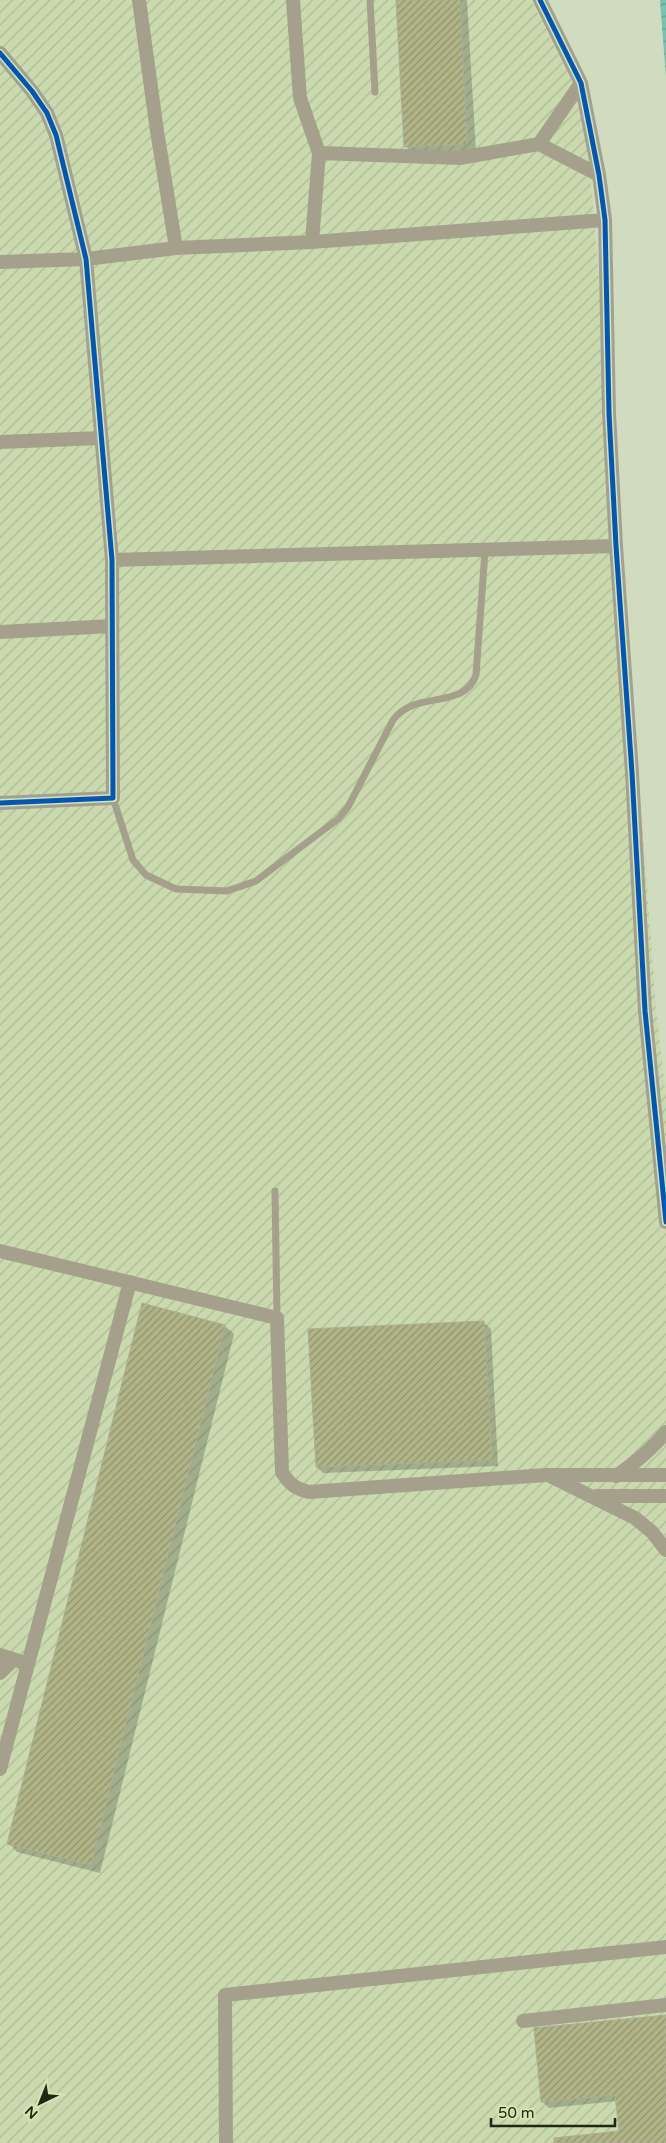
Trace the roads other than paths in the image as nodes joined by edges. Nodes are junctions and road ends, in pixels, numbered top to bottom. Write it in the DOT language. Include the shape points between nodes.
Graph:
graph roads {
  1 [pos="139,0"];
  2 [pos="293,0"];
  3 [pos="370,0"];
  4 [pos="540,0"];
  5 [pos="0,53"];
  6 [pos="581,83"];
  7 [pos="374,92"];
  8 [pos="539,144"];
  9 [pos="319,153"];
  10 [pos="599,175"];
  11 [pos="605,220"];
  12 [pos="312,242"];
  13 [pos="176,248"];
  14 [pos="86,258"];
  15 [pos="0,262"];
  16 [pos="101,438"];
  17 [pos="0,442"];
  18 [pos="616,546"];
  19 [pos="485,551"];
  20 [pos="112,560"];
  21 [pos="112,626"];
  22 [pos="0,632"];
  23 [pos="113,798"];
  24 [pos="0,803"];
  25 [pos="275,1191"];
  26 [pos="666,1222"];
  27 [pos="0,1251"];
  28 [pos="130,1282"];
  29 [pos="277,1318"];
  30 [pos="666,1432"];
  31 [pos="546,1475"];
  32 [pos="666,1475"];
  33 [pos="616,1476"];
  34 [pos="592,1496"];
  35 [pos="666,1496"];
  36 [pos="666,1550"];
  37 [pos="7,1658"];
  38 [pos="28,1664"];
  39 [pos="0,1673"];
  40 [pos="0,1769"];
  41 [pos="666,1946"];
  42 [pos="666,2004"];
  43 [pos="523,2021"];
  44 [pos="226,2143"];
  1 -- 13 [label="street"];
  2 -- 9 [label="street" via="300,98"];
  3 -- 7 [label="lane"];
  4 -- 6 [label="street"];
  5 -- 14 [label="street" via="47,113 56,135"];
  6 -- 8 [label="street"];
  6 -- 10 [label="street"];
  8 -- 9 [label="street" via="460,158"];
  8 -- 10 [label="street"];
  9 -- 12 [label="street"];
  10 -- 11 [label="street"];
  11 -- 12 [label="street"];
  11 -- 18 [label="street" via="609,413"];
  12 -- 13 [label="street"];
  13 -- 14 [label="street"];
  14 -- 15 [label="street"];
  14 -- 16 [label="street"];
  16 -- 17 [label="street"];
  16 -- 20 [label="street"];
  18 -- 19 [label="street"];
  18 -- 26 [label="street" via="645,1011"];
  19 -- 20 [label="street"];
  19 -- 23 [label="lane" via="476,675 472,685 463,693 408,706 400,711 338,820 256,881 227,891 176,889 146,875 133,860"];
  20 -- 21 [label="street"];
  21 -- 22 [label="street"];
  21 -- 23 [label="street"];
  23 -- 24 [label="street"];
  25 -- 29 [label="lane"];
  27 -- 28 [label="street"];
  28 -- 29 [label="street"];
  28 -- 38 [label="street"];
  29 -- 31 [label="street" via="282,1472 297,1489 309,1492"];
  30 -- 33 [label="street" via="652,1448"];
  31 -- 33 [label="street"];
  31 -- 34 [label="street"];
  32 -- 33 [label="street"];
  34 -- 35 [label="street"];
  34 -- 36 [label="street" via="635,1518"];
  37 -- 38 [label="street"];
  37 -- 39 [label="street"];
  38 -- 40 [label="street"];
  41 -- 44 [label="street" via="226,1995"];
  42 -- 43 [label="street"];
}
